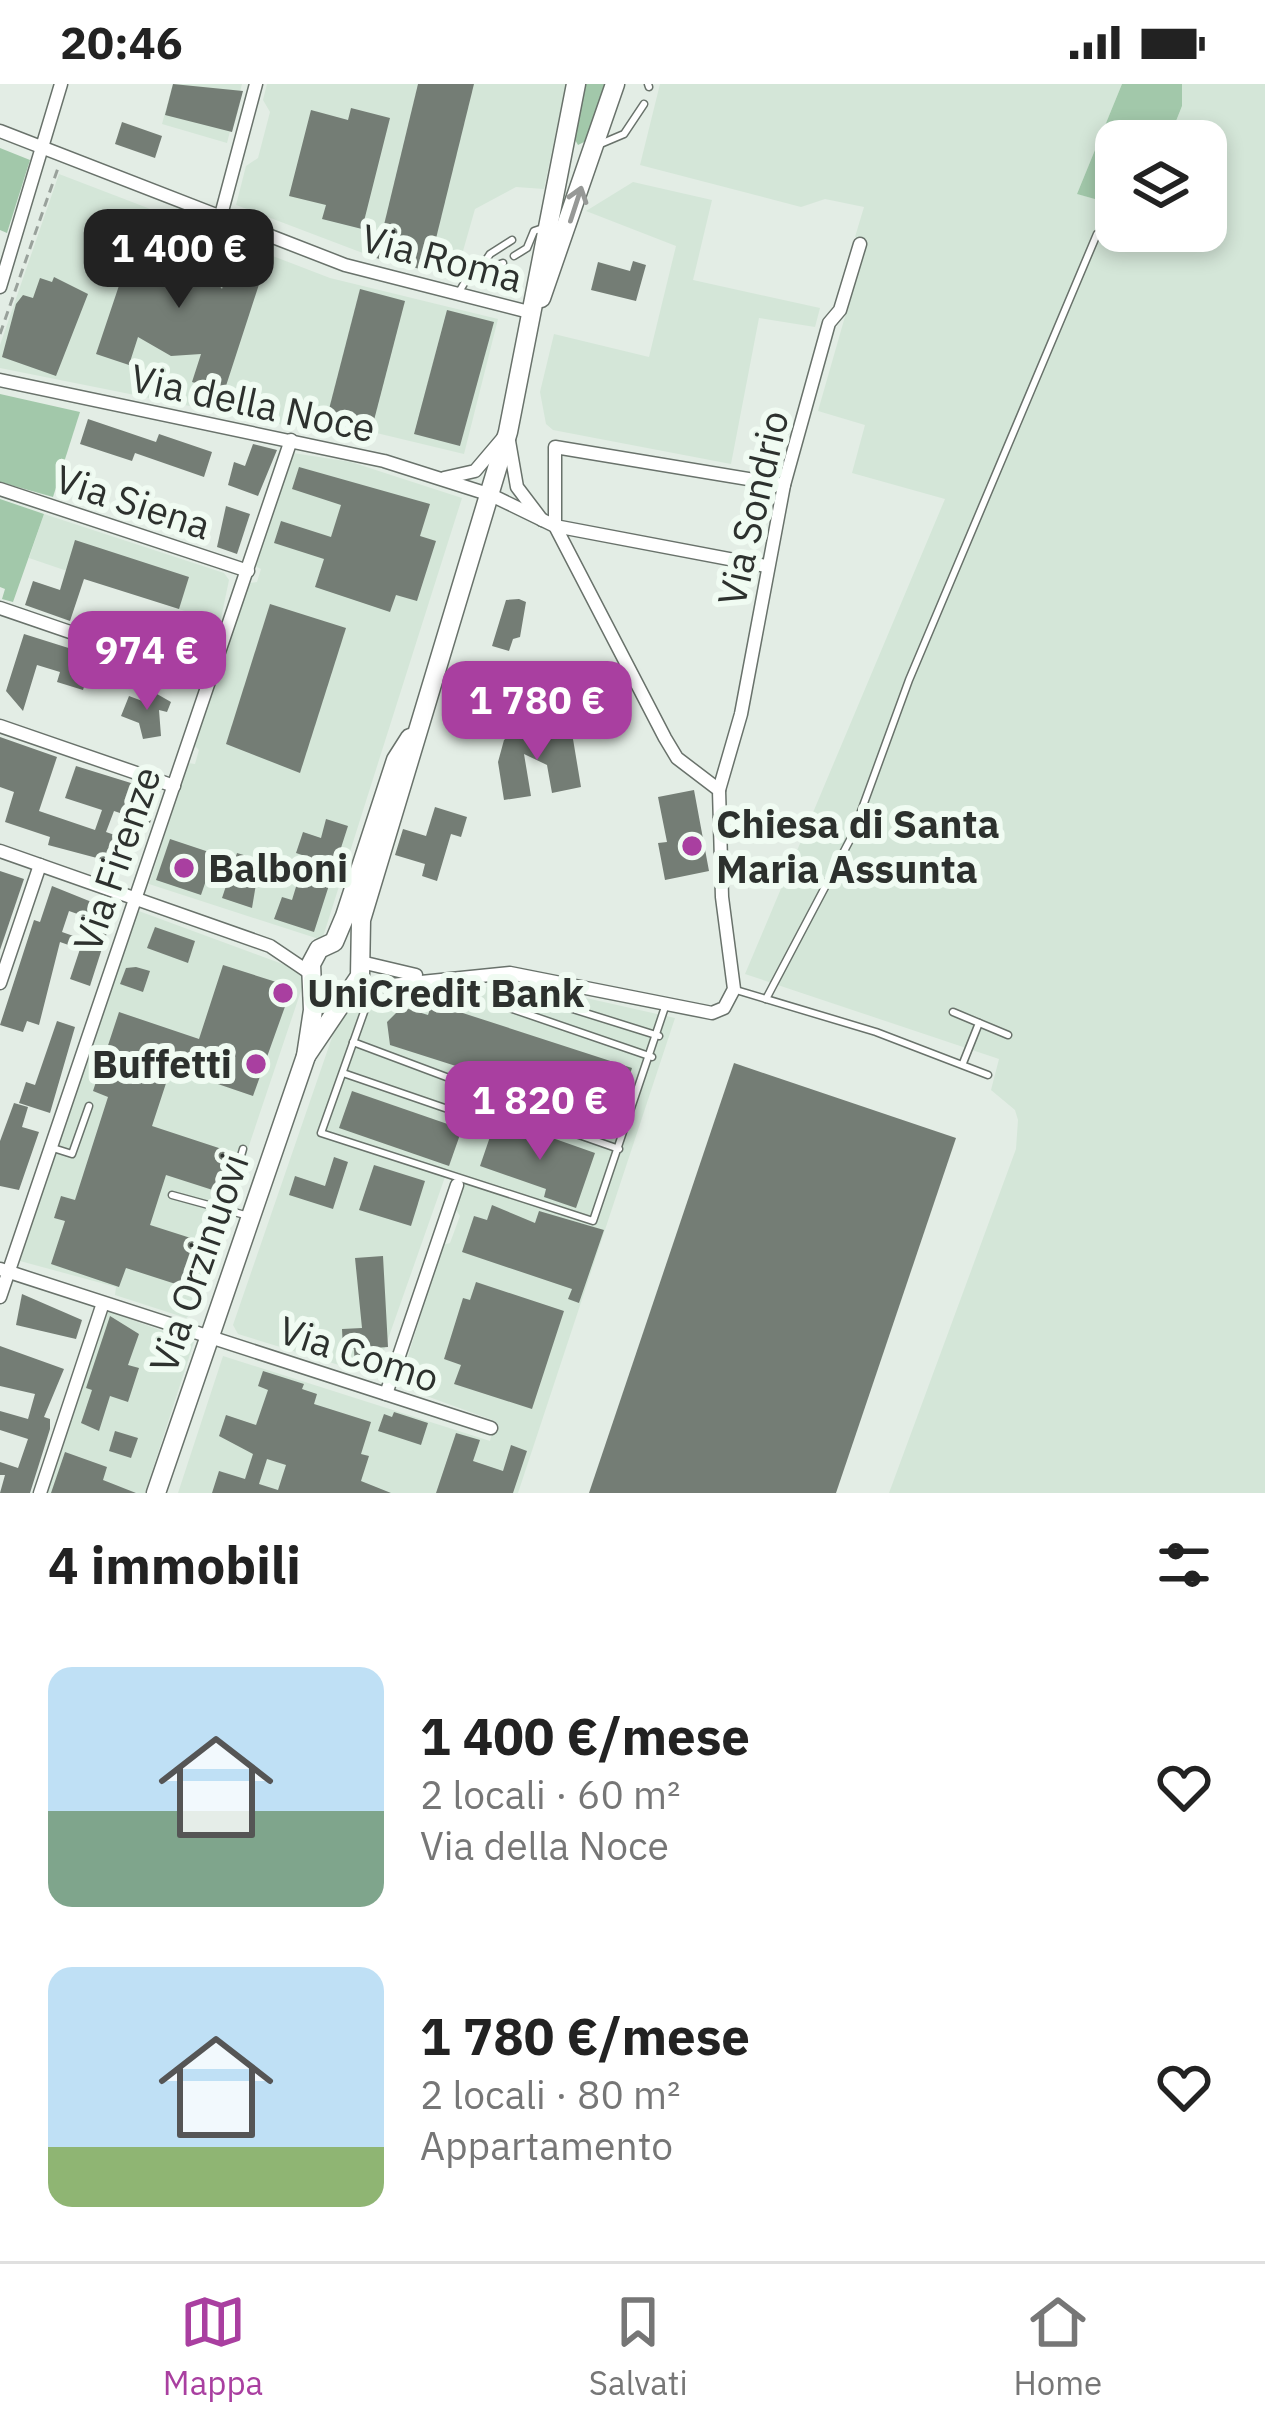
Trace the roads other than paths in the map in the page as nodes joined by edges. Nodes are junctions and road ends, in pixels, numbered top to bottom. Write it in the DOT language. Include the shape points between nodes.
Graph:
graph roads {
  1 [pos="61,84"];
  2 [pos="256,84"];
  3 [pos="576,84"];
  4 [pos="616,84"];
  5 [pos="644,104"];
  6 [pos="0,130"];
  7 [pos="595,146"];
  8 [pos="44,148"];
  9 [pos="221,215"];
  10 [pos="540,229"];
  11 [pos="524,233"];
  12 [pos="1095,236"];
  13 [pos="512,240"];
  14 [pos="860,244"];
  15 [pos="514,256"];
  16 [pos="502,263"];
  17 [pos="480,269"];
  18 [pos="0,286"];
  19 [pos="458,295"];
  20 [pos="535,313"];
  21 [pos="0,380"];
  22 [pos="508,432"];
  23 [pos="291,440"];
  24 [pos="442,478"];
  25 [pos="784,484"];
  26 [pos="0,489"];
  27 [pos="491,496"];
  28 [pos="549,523"];
  29 [pos="766,566"];
  30 [pos="248,572"];
  31 [pos="0,608"];
  32 [pos="210,680"];
  33 [pos="0,726"];
  34 [pos="416,729"];
  35 [pos="174,786"];
  36 [pos="719,790"];
  37 [pos="0,851"];
  38 [pos="40,865"];
  39 [pos="136,898"];
  40 [pos="270,946"];
  41 [pos="326,946"];
  42 [pos="360,960"];
  43 [pos="313,978"];
  44 [pos="429,978"];
  45 [pos="0,983"];
  46 [pos="734,989"];
  47 [pos="348,990"];
  48 [pos="766,999"];
  49 [pos="666,1003"];
  50 [pos="364,1012"];
  51 [pos="952,1012"];
  52 [pos="979,1023"];
  53 [pos="1008,1034"];
  54 [pos="659,1036"];
  55 [pos="353,1042"];
  56 [pos="306,1055"];
  57 [pos="652,1057"];
  58 [pos="962,1064"];
  59 [pos="342,1073"];
  60 [pos="988,1076"];
  61 [pos="89,1106"];
  62 [pos="499,1107"];
  63 [pos="49,1147"];
  64 [pos="243,1149"];
  65 [pos="619,1149"];
  66 [pos="457,1185"];
  67 [pos="172,1195"];
  68 [pos="225,1210"];
  69 [pos="249,1216"];
  70 [pos="4,1270"];
  71 [pos="0,1297"];
  72 [pos="103,1303"];
  73 [pos="209,1338"];
  74 [pos="386,1394"];
  75 [pos="491,1428"];
  76 [pos="40,1493"];
  77 [pos="156,1493"];
  1 -- 8 [label="street"];
  2 -- 9 [label="street"];
  3 -- 10 [label="main road, Via Orzinuovi"];
  4 -- 7 [label="main road, Via Orzinuovi"];
  5 -- 7 [label="lane" via="623,134"];
  6 -- 8 [label="street, Via Roma"];
  20 -- 7 [label="main road, Via Orzinuovi, one-way"];
  8 -- 9 [label="street, Via Roma"];
  8 -- 18 [label="street"];
  9 -- 19 [label="street, Via Roma" via="345,265"];
  10 -- 11 [label="lane"];
  10 -- 15 [label="lane"];
  10 -- 20 [label="main road, Via Orzinuovi"];
  12 -- 48 [label="lane" via="852,836"];
  13 -- 17 [label="lane"];
  14 -- 25 [label="street, Via Sondrio"];
  16 -- 17 [label="lane"];
  17 -- 19 [label="lane"];
  19 -- 20 [label="street, Via Roma"];
  20 -- 22 [label="main road, Via Orzinuovi"];
  21 -- 23 [label="street, Via della Noce"];
  22 -- 24 [label="street" via="475,471"];
  22 -- 27 [label="main road, Via Orzinuovi"];
  22 -- 28 [label="street" via="517,487"];
  23 -- 24 [label="street, Via della Noce"];
  23 -- 30 [label="street, Via Firenze"];
  24 -- 27 [label="street, Via della Noce"];
  25 -- 28 [label="street" via="555,447"];
  25 -- 29 [label="street, Via Sondrio"];
  26 -- 30 [label="street, Via Siena"];
  27 -- 28 [label="street, Via della Noce"];
  27 -- 34 [label="main road, Via Orzinuovi"];
  28 -- 29 [label="street, Via della Noce"];
  28 -- 36 [label="street" via="677,758"];
  29 -- 36 [label="street, Via Sondrio"];
  30 -- 32 [label="street, Via Firenze"];
  31 -- 32 [label="street"];
  32 -- 35 [label="street, Via Firenze"];
  33 -- 35 [label="street"];
  34 -- 41 [label="main road, Via Orzinuovi" via="396,760"];
  34 -- 42 [label="main road, Via Orzinuovi" via="361,920"];
  35 -- 39 [label="street, Via Firenze"];
  36 -- 46 [label="street, Via Sondrio"];
  37 -- 38 [label="street"];
  38 -- 39 [label="street"];
  38 -- 45 [label="street"];
  39 -- 40 [label="street"];
  39 -- 63 [label="street, Via Firenze"];
  40 -- 41 [label="street"];
  40 -- 43 [label="street"];
  41 -- 42 [label="main road" via="352,948"];
  41 -- 43 [label="main road, Via Orzinuovi"];
  42 -- 44 [label="street"];
  42 -- 47 [label="main road, Via Orzinuovi"];
  43 -- 47 [label="main road" via="325,991"];
  43 -- 56 [label="main road, Via Orzinuovi"];
  44 -- 47 [label="street"];
  44 -- 49 [label="street" via="510,974"];
  46 -- 48 [label="lane"];
  46 -- 49 [label="street" via="712,1013"];
  47 -- 56 [label="main road, Via Orzinuovi"];
  48 -- 58 [label="lane"];
  49 -- 54 [label="lane"];
  50 -- 55 [label="lane"];
  51 -- 52 [label="lane"];
  52 -- 53 [label="lane"];
  52 -- 58 [label="lane"];
  54 -- 57 [label="lane"];
  54 -- 57 [label="lane" via="525,994 496,994 495,1003"];
  55 -- 59 [label="lane"];
  55 -- 62 [label="lane" via="489,1094"];
  56 -- 69 [label="main road, Via Orzinuovi"];
  57 -- 65 [label="lane"];
  58 -- 60 [label="lane"];
  59 -- 62 [label="lane" via="468,1116"];
  59 -- 65 [label="lane" via="321,1133 593,1221"];
  61 -- 63 [label="lane" via="72,1154"];
  62 -- 65 [label="lane"];
  63 -- 70 [label="street, Via Firenze"];
  64 -- 68 [label="lane"];
  66 -- 74 [label="street"];
  67 -- 68 [label="lane"];
  68 -- 69 [label="lane"];
  69 -- 73 [label="main road, Via Orzinuovi"];
  70 -- 71 [label="street, Via Firenze"];
  70 -- 72 [label="street, Via Como"];
  72 -- 73 [label="street, Via Como"];
  72 -- 76 [label="street"];
  73 -- 74 [label="street, Via Como"];
  73 -- 77 [label="main road, Via Orzinuovi"];
  74 -- 75 [label="street, Via Como"];
}
